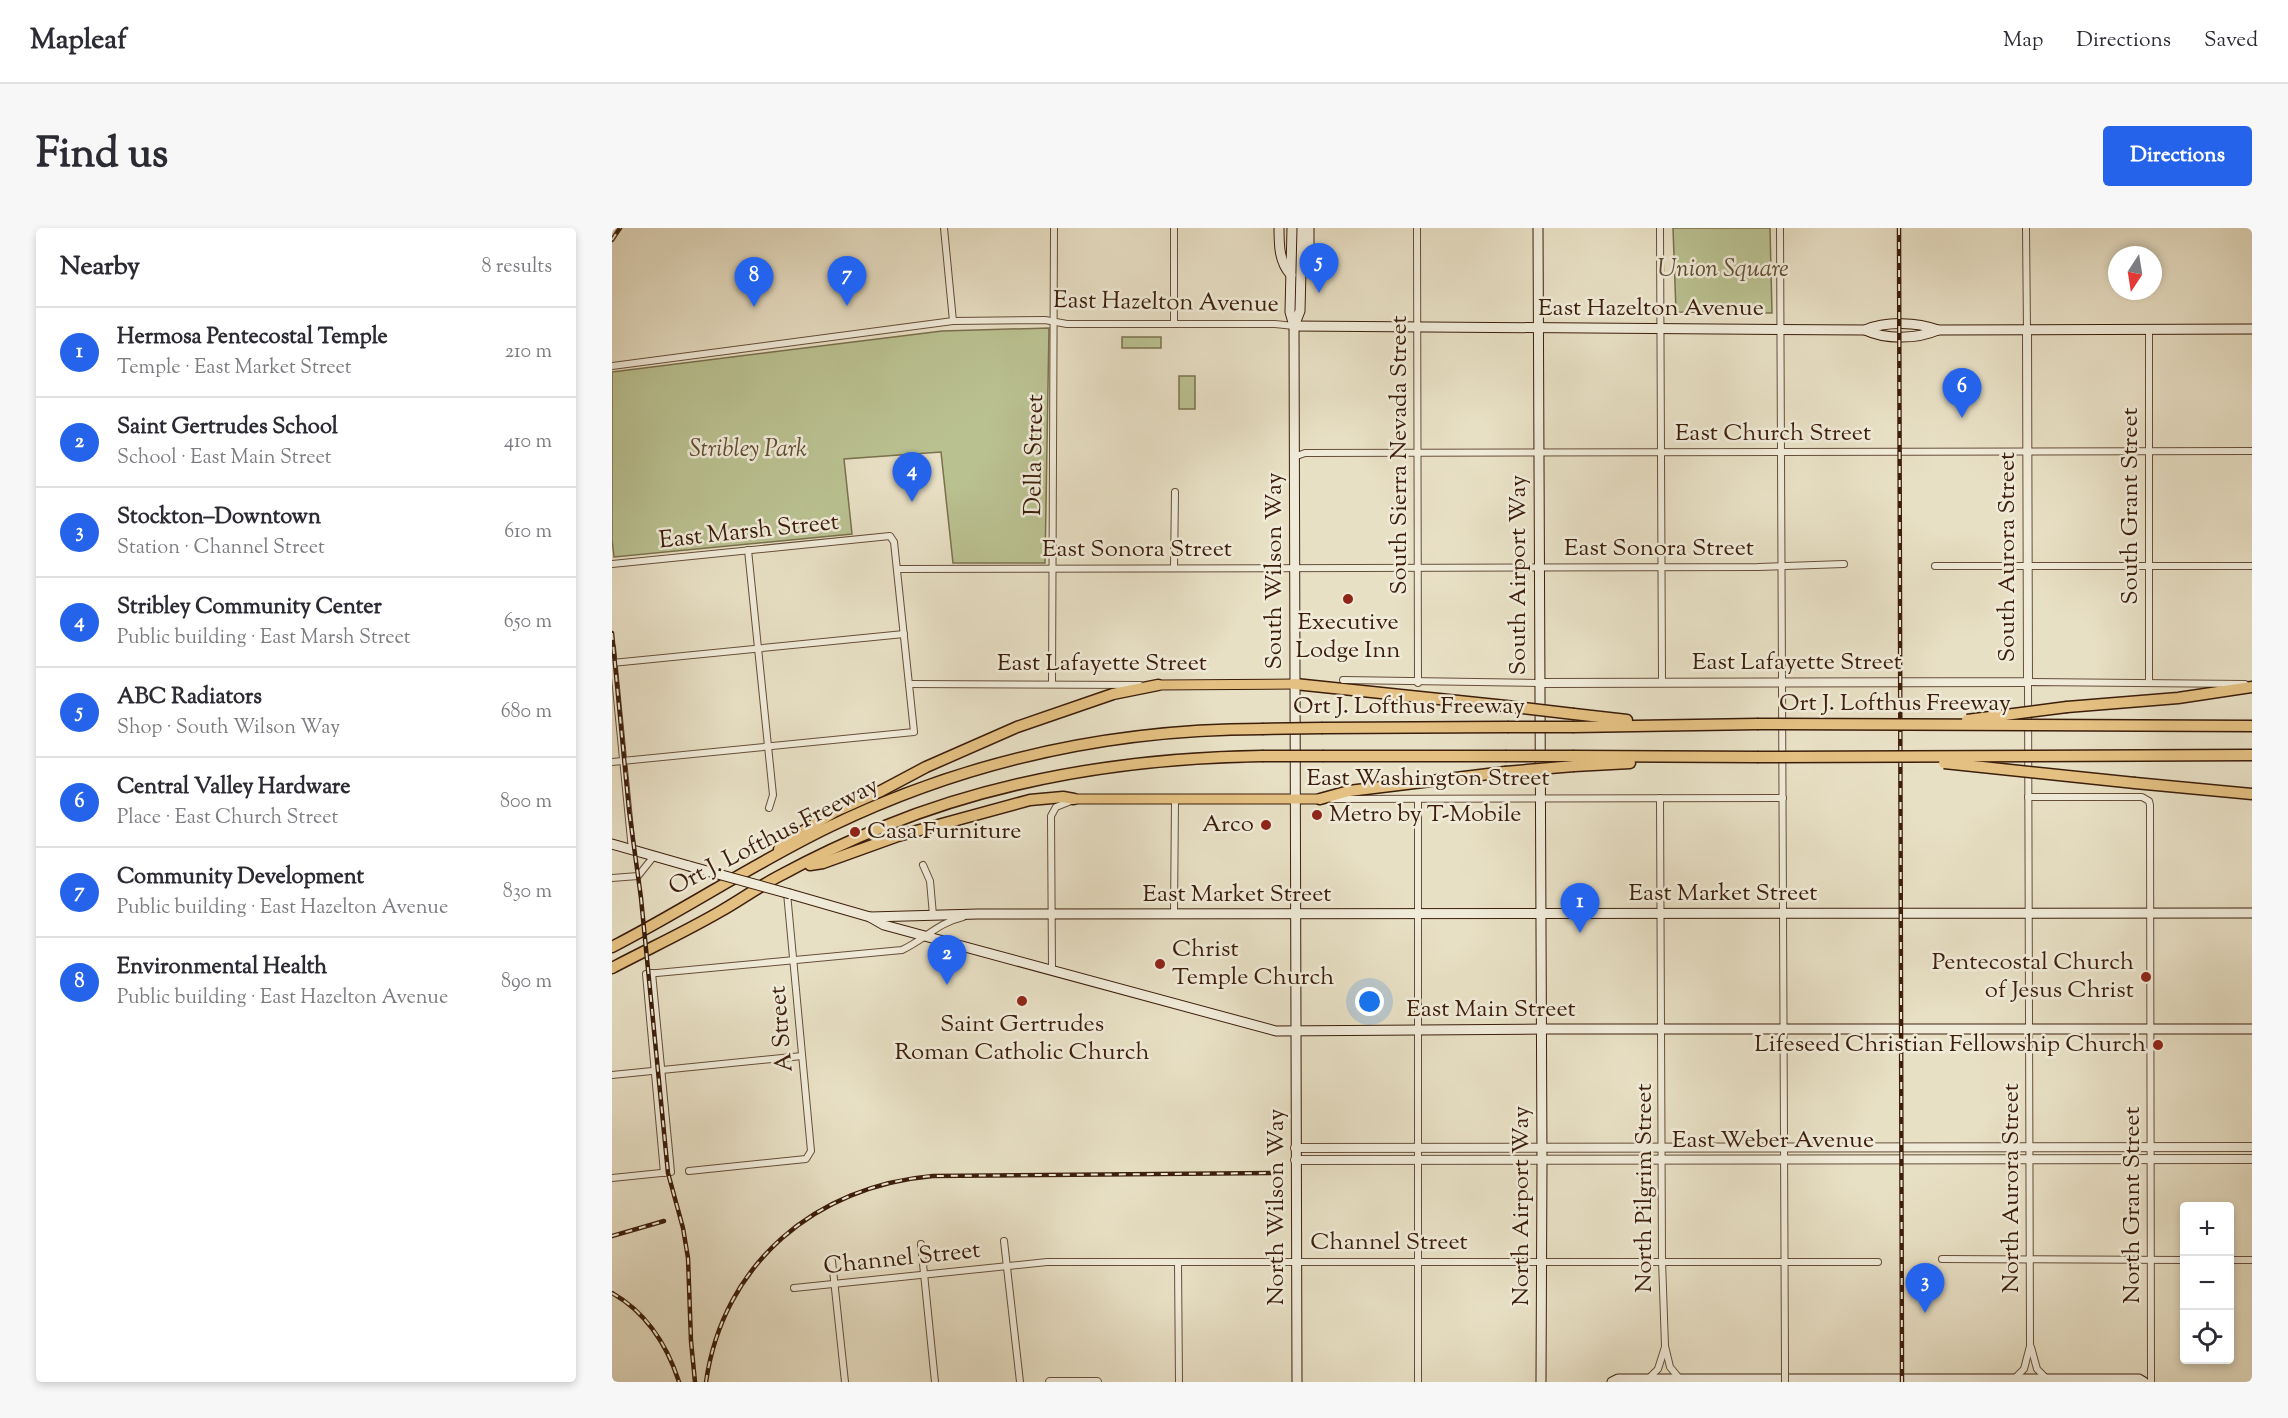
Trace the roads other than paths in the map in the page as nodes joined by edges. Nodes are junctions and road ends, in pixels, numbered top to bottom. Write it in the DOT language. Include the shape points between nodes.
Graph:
graph roads {
  1 [pos="944,228"];
  2 [pos="1054,228"];
  3 [pos="1173,228"];
  4 [pos="1279,228"];
  5 [pos="1292,228"];
  6 [pos="1302,228"];
  7 [pos="1309,228"];
  8 [pos="1417,228"];
  9 [pos="1538,228"];
  10 [pos="1660,228"];
  11 [pos="1780,228"];
  12 [pos="2026,228"];
  13 [pos="1296,275"];
  14 [pos="953,321"];
  15 [pos="1055,322"];
  16 [pos="1174,324"];
  17 [pos="1294,326"];
  18 [pos="1417,328"];
  19 [pos="1538,328"];
  20 [pos="1660,328"];
  21 [pos="1780,329"];
  22 [pos="2149,329"];
  23 [pos="2252,329"];
  24 [pos="2027,330"];
  25 [pos="612,366"];
  26 [pos="2149,451"];
  27 [pos="2252,451"];
  28 [pos="1660,452"];
  29 [pos="1782,452"];
  30 [pos="2027,452"];
  31 [pos="1418,453"];
  32 [pos="1538,453"];
  33 [pos="1294,457"];
  34 [pos="1175,492"];
  35 [pos="748,550"];
  36 [pos="612,564"];
  37 [pos="1844,564"];
  38 [pos="2028,565"];
  39 [pos="1935,566"];
  40 [pos="2150,566"];
  41 [pos="2252,566"];
  42 [pos="1295,567"];
  43 [pos="1418,567"];
  44 [pos="1539,567"];
  45 [pos="1661,567"];
  46 [pos="1782,567"];
  47 [pos="1051,568"];
  48 [pos="1174,568"];
  49 [pos="897,569"];
  50 [pos="904,634"];
  51 [pos="612,647"];
  52 [pos="759,649"];
  53 [pos="613,663"];
  54 [pos="1343,680"];
  55 [pos="2028,682"];
  56 [pos="1418,683"];
  57 [pos="1539,683"];
  58 [pos="1662,683"];
  59 [pos="1782,683"];
  60 [pos="2149,683"];
  61 [pos="909,684"];
  62 [pos="1052,684"];
  63 [pos="1295,684"];
  64 [pos="1158,685"];
  65 [pos="2252,685"];
  66 [pos="1666,724"];
  67 [pos="1924,725"];
  68 [pos="2252,726"];
  69 [pos="768,746"];
  70 [pos="2252,755"];
  71 [pos="1894,758"];
  72 [pos="624,761"];
  73 [pos="1574,761"];
  74 [pos="612,762"];
  75 [pos="2252,794"];
  76 [pos="2028,797"];
  77 [pos="1539,798"];
  78 [pos="1660,798"];
  79 [pos="1783,798"];
  80 [pos="1074,799"];
  81 [pos="1175,799"];
  82 [pos="1320,799"];
  83 [pos="1418,799"];
  84 [pos="1296,800"];
  85 [pos="769,808"];
  86 [pos="612,844"];
  87 [pos="632,850"];
  88 [pos="654,856"];
  89 [pos="772,857"];
  90 [pos="923,865"];
  91 [pos="795,868"];
  92 [pos="612,878"];
  93 [pos="788,894"];
  94 [pos="2029,913"];
  95 [pos="2150,913"];
  96 [pos="2252,913"];
  97 [pos="978,914"];
  98 [pos="1174,914"];
  99 [pos="1296,914"];
  100 [pos="1418,914"];
  101 [pos="1540,914"];
  102 [pos="1662,914"];
  103 [pos="1784,914"];
  104 [pos="933,915"];
  105 [pos="1053,915"];
  106 [pos="870,917"];
  107 [pos="927,936"];
  108 [pos="612,947"];
  109 [pos="793,959"];
  110 [pos="612,968"];
  111 [pos="1052,969"];
  112 [pos="1784,1029"];
  113 [pos="2029,1029"];
  114 [pos="2150,1029"];
  115 [pos="2252,1029"];
  116 [pos="1418,1030"];
  117 [pos="1540,1030"];
  118 [pos="1662,1030"];
  119 [pos="1296,1032"];
  120 [pos="802,1056"];
  121 [pos="658,1071"];
  122 [pos="612,1075"];
  123 [pos="1542,1146"];
  124 [pos="1662,1147"];
  125 [pos="1783,1147"];
  126 [pos="2030,1147"];
  127 [pos="2151,1147"];
  128 [pos="2252,1147"];
  129 [pos="1295,1148"];
  130 [pos="1418,1148"];
  131 [pos="2030,1158"];
  132 [pos="2151,1158"];
  133 [pos="2252,1159"];
  134 [pos="1295,1160"];
  135 [pos="1417,1160"];
  136 [pos="1662,1160"];
  137 [pos="1542,1161"];
  138 [pos="1783,1161"];
  139 [pos="689,1171"];
  140 [pos="612,1178"];
  141 [pos="1004,1241"];
  142 [pos="921,1244"];
  143 [pos="1942,1259"];
  144 [pos="1662,1260"];
  145 [pos="2030,1260"];
  146 [pos="2151,1260"];
  147 [pos="2180,1260"];
  148 [pos="2234,1260"];
  149 [pos="2252,1260"];
  150 [pos="832,1261"];
  151 [pos="1418,1261"];
  152 [pos="1542,1261"];
  153 [pos="1784,1261"];
  154 [pos="1178,1262"];
  155 [pos="1296,1262"];
  156 [pos="1878,1262"];
  157 [pos="1007,1266"];
  158 [pos="923,1275"];
  159 [pos="835,1284"];
  160 [pos="794,1288"];
  161 [pos="1665,1346"];
  162 [pos="2030,1346"];
  163 [pos="1648,1379"];
  164 [pos="1682,1379"];
  165 [pos="2014,1379"];
  166 [pos="2048,1380"];
  167 [pos="845,1382"];
  168 [pos="934,1382"];
  169 [pos="1020,1382"];
  170 [pos="1050,1382"];
  171 [pos="1097,1382"];
  172 [pos="1179,1382"];
  173 [pos="1297,1382"];
  174 [pos="1418,1382"];
  175 [pos="1541,1382"];
  176 [pos="1612,1382"];
  177 [pos="1785,1382"];
  178 [pos="2144,1382"];
  179 [pos="2151,1382"];
  1 -- 14 [label="street"];
  2 -- 15 [label="street, Della Street"];
  3 -- 16 [label="street"];
  4 -- 13 [label="main road" via="1282,263"];
  5 -- 13 [label="main road, South Wilson Way"];
  6 -- 13 [label="main road, South Wilson Way"];
  7 -- 13 [label="main road" via="1309,248"];
  8 -- 18 [label="street, South Sierra Nevada Street"];
  9 -- 19 [label="main road, South Airport Way"];
  10 -- 20 [label="street"];
  11 -- 21 [label="street"];
  12 -- 24 [label="street, South Aurora Street"];
  13 -- 17 [label="main road, South Wilson Way" via="1300,311"];
  14 -- 15 [label="street, East Hazelton Avenue"];
  14 -- 25 [label="street, East Hazelton Avenue"];
  15 -- 16 [label="street, East Hazelton Avenue"];
  15 -- 47 [label="street, Della Street"];
  16 -- 17 [label="street, East Hazelton Avenue"];
  17 -- 18 [label="main road, East Hazelton Avenue"];
  17 -- 33 [label="main road, South Wilson Way"];
  18 -- 19 [label="main road, East Hazelton Avenue"];
  18 -- 31 [label="street, South Sierra Nevada Street"];
  19 -- 20 [label="main road, East Hazelton Avenue"];
  19 -- 32 [label="main road, South Airport Way"];
  20 -- 21 [label="main road, East Hazelton Avenue"];
  20 -- 28 [label="street"];
  21 -- 24 [label="main road, East Hazelton Avenue" via="1865,330 1896,336 1924,336 1938,330"];
  21 -- 29 [label="street"];
  22 -- 23 [label="main road, East Hazelton Avenue"];
  22 -- 24 [label="main road, East Hazelton Avenue"];
  22 -- 26 [label="street, South Grant Street"];
  24 -- 30 [label="street, South Aurora Street"];
  26 -- 27 [label="street, East Church Street"];
  26 -- 30 [label="street, East Church Street"];
  26 -- 40 [label="street, South Grant Street"];
  28 -- 29 [label="street, East Church Street"];
  28 -- 32 [label="street, East Church Street"];
  28 -- 45 [label="street"];
  29 -- 30 [label="street, East Church Street"];
  29 -- 46 [label="street"];
  30 -- 38 [label="street, South Aurora Street"];
  31 -- 32 [label="street, East Church Street"];
  31 -- 33 [label="street, East Church Street" via="1305,453"];
  31 -- 43 [label="street, South Sierra Nevada Street"];
  32 -- 44 [label="main road, South Airport Way"];
  33 -- 42 [label="main road, South Wilson Way"];
  34 -- 48 [label="street"];
  35 -- 36 [label="street, East Marsh Street"];
  35 -- 49 [label="street, East Marsh Street" via="890,536"];
  35 -- 52 [label="street"];
  37 -- 46 [label="street, East Sonora Street"];
  38 -- 39 [label="street"];
  38 -- 40 [label="street"];
  38 -- 55 [label="street, South Aurora Street"];
  40 -- 41 [label="street"];
  40 -- 60 [label="street, South Grant Street"];
  42 -- 43 [label="street, East Sonora Street"];
  42 -- 48 [label="street, East Sonora Street"];
  42 -- 63 [label="main road, South Wilson Way"];
  43 -- 44 [label="street, East Sonora Street"];
  43 -- 56 [label="street, South Sierra Nevada Street"];
  44 -- 45 [label="street, East Sonora Street"];
  44 -- 57 [label="main road, South Airport Way"];
  45 -- 46 [label="street, East Sonora Street"];
  45 -- 58 [label="street"];
  46 -- 59 [label="street"];
  47 -- 48 [label="street, East Sonora Street"];
  47 -- 49 [label="street, East Sonora Street"];
  47 -- 62 [label="street, Della Street"];
  49 -- 50 [label="street"];
  50 -- 52 [label="street"];
  50 -- 61 [label="street"];
  51 -- 53 [label="street"];
  52 -- 53 [label="street"];
  52 -- 69 [label="street"];
  53 -- 72 [label="street"];
  54 -- 56 [label="street, East Lafayette Street"];
  55 -- 59 [label="street, East Lafayette Street"];
  55 -- 60 [label="street, East Lafayette Street"];
  55 -- 76 [label="street, South Aurora Street"];
  56 -- 57 [label="street, East Lafayette Street"];
  57 -- 58 [label="street, East Lafayette Street"];
  57 -- 77 [label="main road, South Airport Way"];
  58 -- 59 [label="street, East Lafayette Street"];
  59 -- 79 [label="street"];
  60 -- 65 [label="street, East Lafayette Street"];
  61 -- 62 [label="street, East Lafayette Street"];
  61 -- 69 [label="street" via="914,732"];
  62 -- 64 [label="street, East Lafayette Street"];
  63 -- 64 [label="main road, East Lafayette Street"];
  63 -- 66 [label="highway, bridge"];
  63 -- 84 [label="main road, South Wilson Way"];
  64 -- 89 [label="highway" via="1093,700 959,752 834,812 783,843"];
  65 -- 67 [label="highway, bridge" via="2178,698"];
  66 -- 67 [label="highway, Ort J. Lofthus Freeway, bridge"];
  66 -- 89 [label="highway, Ort J. Lofthus Freeway, bridge" via="1262,729 1111,739 1044,751 969,771 830,826"];
  67 -- 68 [label="highway, Ort J. Lofthus Freeway, bridge"];
  69 -- 72 [label="street"];
  69 -- 85 [label="street" via="773,795"];
  70 -- 71 [label="highway, bridge"];
  71 -- 73 [label="highway, bridge" via="1672,757 1620,764"];
  71 -- 75 [label="highway, bridge"];
  72 -- 74 [label="street"];
  72 -- 87 [label="street"];
  73 -- 82 [label="highway, bridge" via="1349,791"];
  73 -- 91 [label="highway, Ort J. Lofthus Freeway, bridge" via="1506,756 1262,756 1115,765 981,792 884,826"];
  76 -- 94 [label="street, South Aurora Street"];
  76 -- 95 [label="street" via="2144,798 2150,805"];
  77 -- 78 [label="street, East Washington Street"];
  77 -- 83 [label="street, East Washington Street"];
  77 -- 101 [label="main road, South Airport Way"];
  78 -- 79 [label="street, East Washington Street"];
  78 -- 102 [label="street, North Pilgrim Street"];
  79 -- 103 [label="street"];
  80 -- 81 [label="main road, East Washington Street"];
  80 -- 91 [label="highway" via="1030,800"];
  80 -- 105 [label="street" via="1056,807 1051,816"];
  81 -- 84 [label="main road, East Washington Street"];
  81 -- 98 [label="street"];
  82 -- 83 [label="street, East Washington Street"];
  82 -- 84 [label="main road, East Washington Street"];
  83 -- 100 [label="street"];
  84 -- 99 [label="main road, South Wilson Way"];
  86 -- 87 [label="main road, East Main Street"];
  87 -- 88 [label="main road, East Main Street"];
  88 -- 92 [label="street" via="639,876"];
  88 -- 93 [label="main road, East Main Street, bridge"];
  89 -- 108 [label="highway, Ort J. Lofthus Freeway"];
  90 -- 104 [label="street" via="930,881"];
  91 -- 110 [label="highway, Ort J. Lofthus Freeway"];
  93 -- 106 [label="main road, East Main Street"];
  93 -- 109 [label="street, A Street"];
  94 -- 95 [label="main road, East Market Street"];
  94 -- 103 [label="main road, East Market Street"];
  94 -- 113 [label="street, South Aurora Street"];
  95 -- 96 [label="main road, East Market Street"];
  95 -- 114 [label="street"];
  97 -- 104 [label="main road, East Market Street"];
  97 -- 105 [label="main road, East Market Street"];
  97 -- 107 [label="street, East Market Street" via="946,921"];
  98 -- 99 [label="main road, East Market Street"];
  98 -- 105 [label="main road, East Market Street"];
  99 -- 100 [label="main road, East Market Street"];
  99 -- 119 [label="main road, South Wilson Way"];
  100 -- 101 [label="main road, East Market Street"];
  100 -- 116 [label="street"];
  101 -- 102 [label="main road, East Market Street"];
  101 -- 117 [label="main road, South Airport Way"];
  102 -- 103 [label="main road, East Market Street"];
  102 -- 118 [label="street, North Pilgrim Street"];
  103 -- 112 [label="street"];
  104 -- 106 [label="main road, East Market Street"];
  105 -- 111 [label="street"];
  106 -- 107 [label="main road, East Main Street" via="884,925"];
  107 -- 109 [label="street, East Market Street" via="903,950"];
  107 -- 111 [label="main road, East Main Street"];
  109 -- 120 [label="street, A Street"];
  109 -- 121 [label="street, East Market Street" via="649,974"];
  111 -- 119 [label="main road, East Main Street" via="1276,1031"];
  112 -- 113 [label="main road, East Main Street"];
  112 -- 118 [label="main road, East Main Street"];
  112 -- 125 [label="street"];
  113 -- 114 [label="main road, East Main Street"];
  113 -- 126 [label="street, North Aurora Street"];
  114 -- 115 [label="main road, East Main Street"];
  114 -- 127 [label="street, North Grant Street"];
  116 -- 117 [label="main road, East Main Street"];
  116 -- 119 [label="main road, East Main Street"];
  116 -- 130 [label="street"];
  117 -- 118 [label="main road, East Main Street"];
  117 -- 123 [label="main road, North Airport Way"];
  118 -- 124 [label="street, North Pilgrim Street"];
  119 -- 129 [label="main road, North Wilson Way"];
  120 -- 121 [label="street"];
  120 -- 139 [label="street, A Street" via="811,1151 806,1159"];
  121 -- 122 [label="street"];
  121 -- 140 [label="street" via="668,1173"];
  123 -- 124 [label="street, East Weber Avenue"];
  123 -- 130 [label="street, East Weber Avenue"];
  123 -- 137 [label="main road, North Airport Way"];
  124 -- 125 [label="street, East Weber Avenue"];
  124 -- 136 [label="street, North Pilgrim Street"];
  125 -- 126 [label="street, East Weber Avenue"];
  125 -- 138 [label="street"];
  126 -- 127 [label="street, East Weber Avenue"];
  126 -- 131 [label="street, North Aurora Street"];
  127 -- 128 [label="street, East Weber Avenue"];
  127 -- 132 [label="street, North Grant Street"];
  129 -- 130 [label="street, East Weber Avenue"];
  129 -- 134 [label="main road, North Wilson Way"];
  130 -- 135 [label="street"];
  131 -- 132 [label="street, East Weber Avenue"];
  131 -- 138 [label="street, East Weber Avenue"];
  131 -- 145 [label="street, North Aurora Street"];
  132 -- 133 [label="street, East Weber Avenue"];
  132 -- 146 [label="street, North Grant Street"];
  134 -- 135 [label="street, East Weber Avenue"];
  134 -- 155 [label="main road, North Wilson Way"];
  135 -- 137 [label="street, East Weber Avenue"];
  135 -- 151 [label="street"];
  136 -- 137 [label="street, East Weber Avenue"];
  136 -- 138 [label="street, East Weber Avenue"];
  136 -- 144 [label="street, North Pilgrim Street"];
  137 -- 152 [label="main road, North Airport Way"];
  138 -- 153 [label="street"];
  141 -- 157 [label="street"];
  142 -- 158 [label="street"];
  143 -- 145 [label="street"];
  144 -- 152 [label="street, Channel Street"];
  144 -- 153 [label="street, Channel Street"];
  144 -- 161 [label="street, North Pilgrim Street"];
  145 -- 146 [label="street"];
  145 -- 162 [label="street, North Aurora Street"];
  146 -- 147 [label="street"];
  146 -- 179 [label="street, North Grant Street"];
  148 -- 149 [label="street"];
  150 -- 159 [label="street"];
  151 -- 152 [label="street, Channel Street"];
  151 -- 155 [label="street, Channel Street"];
  151 -- 174 [label="street"];
  152 -- 175 [label="main road, North Airport Way"];
  153 -- 156 [label="street, Channel Street"];
  153 -- 177 [label="street, bridge"];
  154 -- 155 [label="street, Channel Street"];
  154 -- 157 [label="street, Channel Street" via="1047,1262"];
  154 -- 172 [label="street"];
  155 -- 173 [label="main road, North Wilson Way"];
  157 -- 158 [label="street, Channel Street"];
  157 -- 169 [label="street"];
  158 -- 159 [label="street, Channel Street"];
  158 -- 168 [label="street"];
  159 -- 160 [label="street, Channel Street"];
  159 -- 167 [label="street"];
  161 -- 163 [label="street, North Pilgrim Street" via="1658,1369"];
  161 -- 164 [label="street, North Pilgrim Street" via="1672,1372"];
  162 -- 165 [label="street, North Aurora Street" via="2024,1369"];
  162 -- 166 [label="street, North Aurora Street" via="2037,1369"];
  163 -- 164 [label="main road"];
  163 -- 176 [label="main road"];
  164 -- 165 [label="main road"];
  165 -- 166 [label="main road"];
  166 -- 178 [label="main road"];
  170 -- 171 [label="street"];
}
